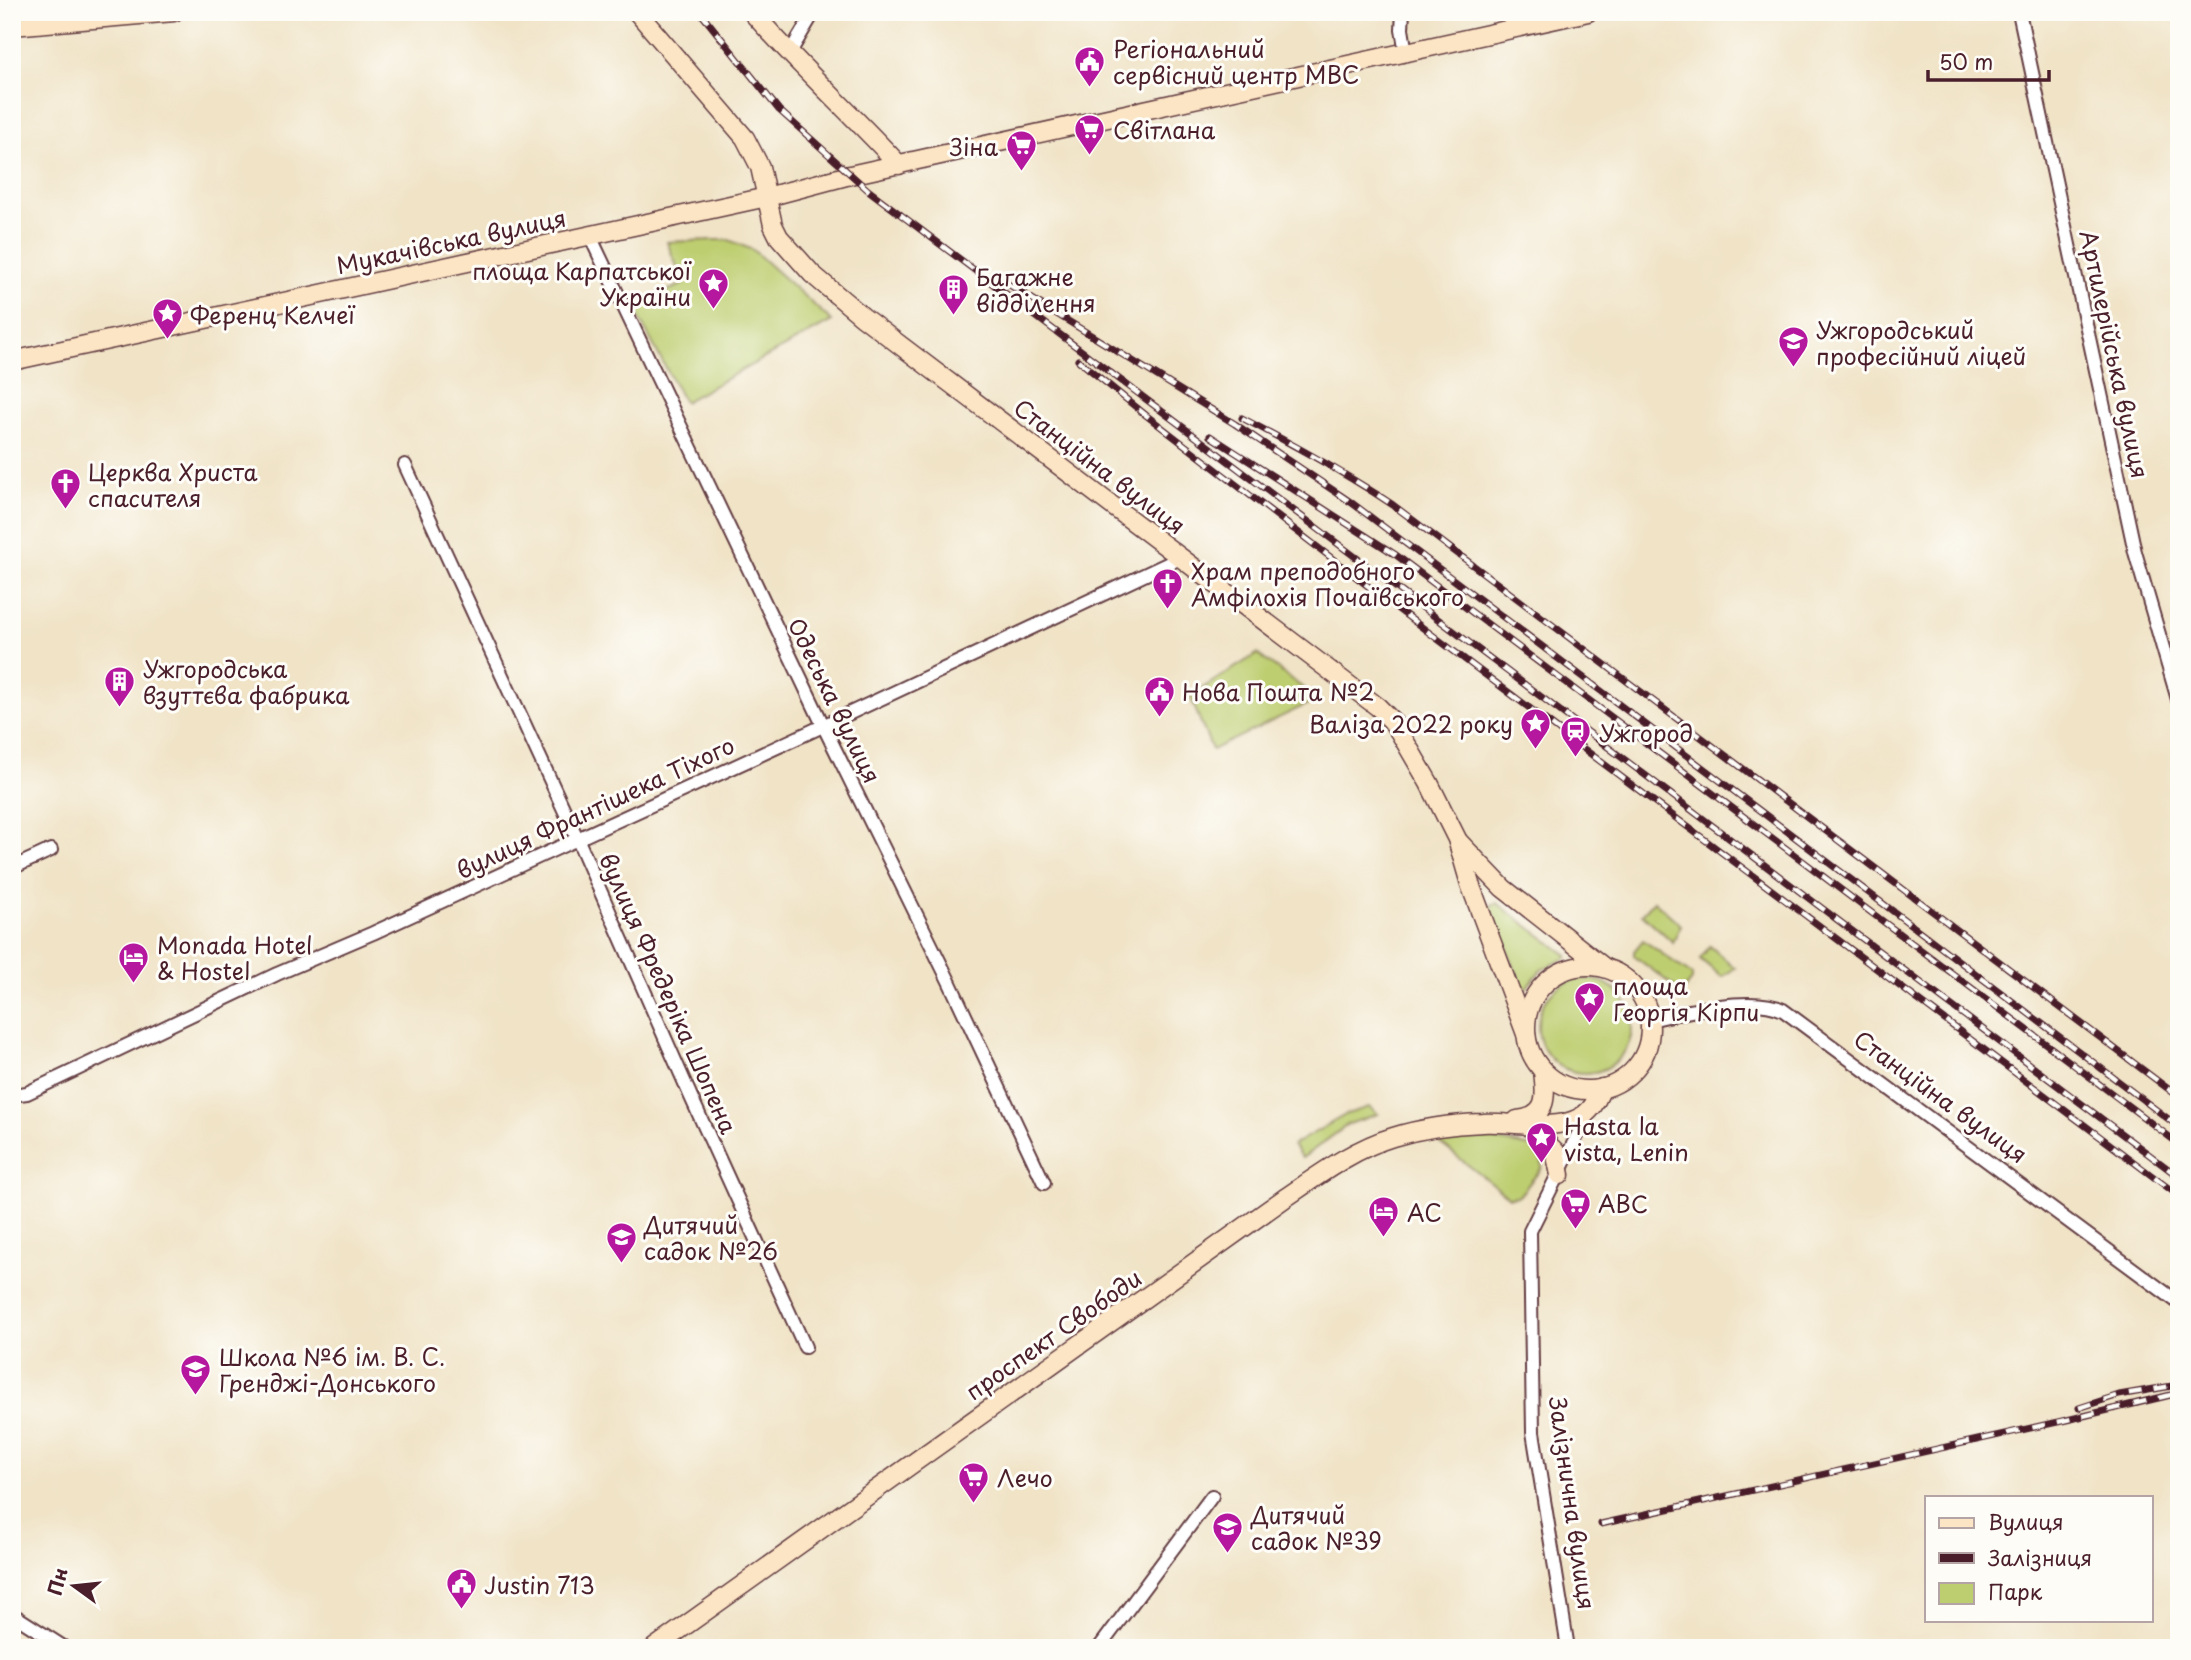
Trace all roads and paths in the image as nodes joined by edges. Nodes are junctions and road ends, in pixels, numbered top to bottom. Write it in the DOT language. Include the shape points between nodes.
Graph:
graph roads {
  1 [pos="174,12"];
  2 [pos="637,12"];
  3 [pos="752,12"];
  4 [pos="814,12"];
  5 [pos="1403,12"];
  6 [pos="1588,12"];
  7 [pos="2019,12"];
  8 [pos="1563,15"];
  9 [pos="14,22"];
  10 [pos="1406,52"];
  11 [pos="789,54"];
  12 [pos="900,165"];
  13 [pos="767,197"];
  14 [pos="590,236"];
  15 [pos="12,361"];
  16 [pos="405,465"];
  17 [pos="1180,558"];
  18 [pos="2179,703"];
  19 [pos="823,725"];
  20 [pos="577,838"];
  21 [pos="1457,839"];
  22 [pos="51,850"];
  23 [pos="12,869"];
  24 [pos="1605,968"];
  25 [pos="1650,1020"];
  26 [pos="1526,1034"];
  27 [pos="1543,1071"];
  28 [pos="1602,1088"];
  29 [pos="12,1095"];
  30 [pos="1590,1110"];
  31 [pos="1506,1123"];
  32 [pos="1529,1126"];
  33 [pos="1560,1175"];
  34 [pos="1044,1183"];
  35 [pos="2179,1303"];
  36 [pos="805,1347"];
  37 [pos="1212,1496"];
  38 [pos="12,1614"];
  39 [pos="65,1648"];
  40 [pos="654,1648"];
  41 [pos="1099,1648"];
  42 [pos="1568,1648"];
  1 -- 9 [label="main road"];
  2 -- 13 [label="main road, Станційна вулиця" via="745,138 760,167"];
  3 -- 11 [label="main road"];
  4 -- 11 [label="street"];
  5 -- 10 [label="street"];
  6 -- 8 [label="main road, Мукачівська вулиця"];
  7 -- 18 [label="street, Артилерійська вулиця" via="2135,552"];
  8 -- 10 [label="main road, Мукачівська вулиця"];
  10 -- 12 [label="main road, Мукачівська вулиця"];
  11 -- 12 [label="main road"];
  12 -- 13 [label="main road, Мукачівська вулиця"];
  13 -- 14 [label="main road, Мукачівська вулиця"];
  13 -- 17 [label="main road, Станційна вулиця" via="779,237 812,274"];
  14 -- 15 [label="main road, Мукачівська вулиця"];
  14 -- 19 [label="street, Одеська вулиця"];
  16 -- 20 [label="street, вулиця Фредеріка Шопена"];
  17 -- 19 [label="street, вулиця Франтішека Тіхого"];
  17 -- 21 [label="main road, Станційна вулиця" via="1392,721"];
  19 -- 20 [label="street, вулиця Франтішека Тіхого"];
  19 -- 34 [label="street, Одеська вулиця"];
  20 -- 29 [label="street, вулиця Франтішека Тіхого" via="27,1093"];
  20 -- 36 [label="street, вулиця Фредеріка Шопена"];
  21 -- 24 [label="main road, Станційна вулиця" via="1503,888"];
  21 -- 26 [label="main road, Станційна вулиця"];
  22 -- 23 [label="street"];
  24 -- 25 [label="main road" via="1635,987"];
  24 -- 26 [label="main road" via="1571,968 1555,975 1533,1000"];
  25 -- 28 [label="main road" via="1641,1060 1625,1078"];
  25 -- 35 [label="street, Станційна вулиця" via="1707,1008 1773,1005 1783,1010"];
  26 -- 27 [label="main road"];
  27 -- 28 [label="main road" via="1577,1089"];
  27 -- 31 [label="main road, проспект Свободи" via="1546,1094 1540,1110 1530,1118"];
  28 -- 30 [label="main road, Залізнична вулиця"];
  30 -- 32 [label="main road, проспект Свободи" via="1560,1124"];
  30 -- 33 [label="street, Залізнична вулиця"];
  31 -- 32 [label="main road, проспект Свободи"];
  31 -- 40 [label="main road, проспект Свободи" via="1416,1131 1338,1163"];
  32 -- 33 [label="main road" via="1555,1151"];
  33 -- 42 [label="street, Залізнична вулиця" via="1531,1231 1530,1286 1533,1432"];
  37 -- 41 [label="street"];
  38 -- 39 [label="street"];
}
